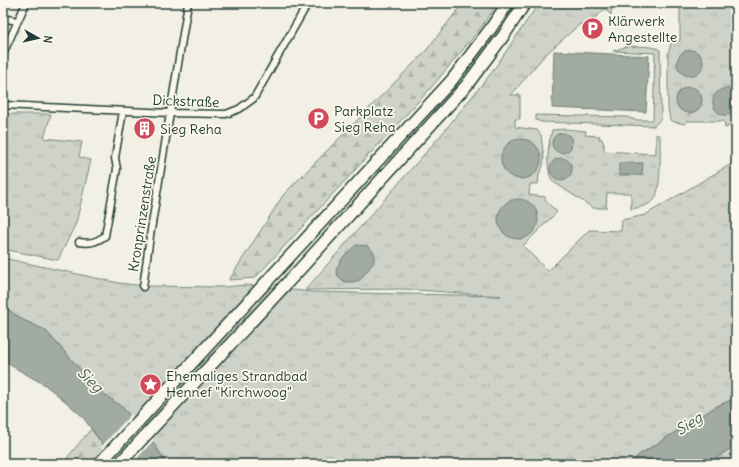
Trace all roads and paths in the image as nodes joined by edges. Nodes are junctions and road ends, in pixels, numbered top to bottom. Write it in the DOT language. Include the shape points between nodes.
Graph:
graph roads {
  1 [pos="26,3"];
  2 [pos="188,3"];
  3 [pos="308,3"];
  4 [pos="508,3"];
  5 [pos="525,3"];
  6 [pos="3,18"];
  7 [pos="17,22"];
  8 [pos="3,54"];
  9 [pos="3,105"];
  10 [pos="123,111"];
  11 [pos="170,113"];
  12 [pos="79,242"];
  13 [pos="143,287"];
  14 [pos="99,464"];
  15 [pos="120,464"];
  1 -- 7 [label="street"];
  2 -- 11 [label="street, Kronprinzenstraße"];
  3 -- 11 [label="street, Dickstraße" via="254,98 239,109 226,114"];
  4 -- 14 [label="highway" via="452,80"];
  5 -- 15 [label="highway" via="466,86"];
  6 -- 7 [label="street"];
  7 -- 8 [label="street"];
  9 -- 10 [label="street, Dickstraße"];
  10 -- 11 [label="street, Dickstraße"];
  10 -- 12 [label="street" via="115,158 117,169 105,236 97,242"];
  11 -- 13 [label="street, Kronprinzenstraße"];
}
